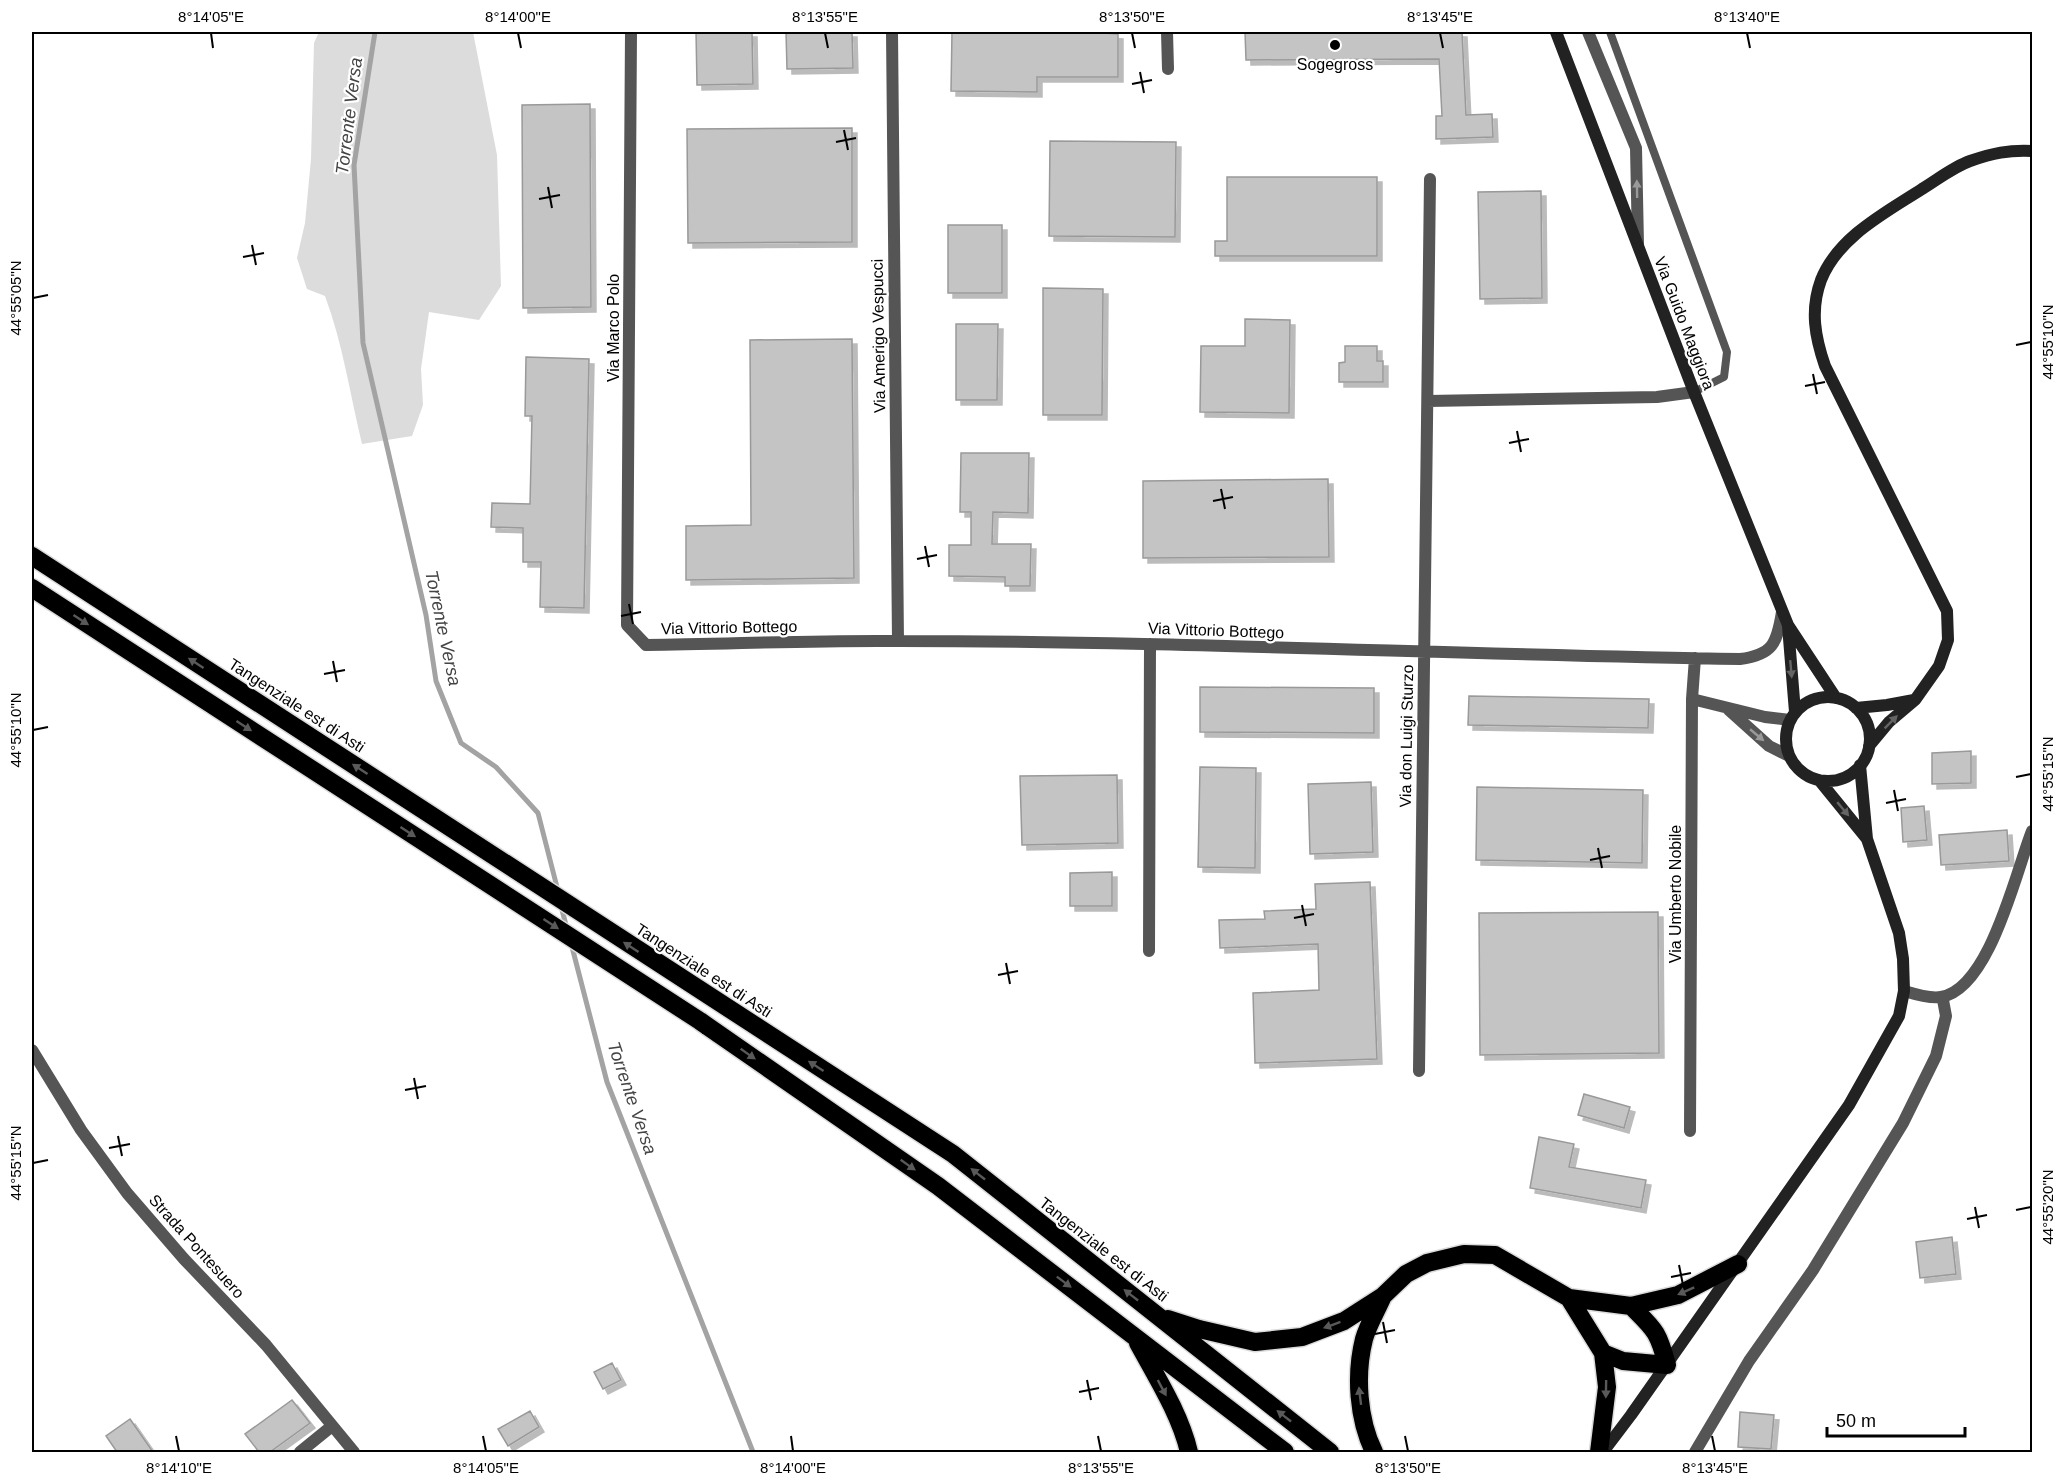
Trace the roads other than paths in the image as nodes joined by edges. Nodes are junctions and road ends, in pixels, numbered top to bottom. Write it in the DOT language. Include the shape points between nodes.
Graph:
graph roads {
  1 [pos="631,32"];
  2 [pos="892,32"];
  3 [pos="1167,32"];
  4 [pos="1556,32"];
  5 [pos="1588,32"];
  6 [pos="1610,32"];
  7 [pos="1168,69"];
  8 [pos="2032,151"];
  9 [pos="1430,179"];
  10 [pos="1638,248"];
  11 [pos="1694,392"];
  12 [pos="1428,401"];
  13 [pos="32,556"];
  14 [pos="32,588"];
  15 [pos="1782,612"];
  16 [pos="627,625"];
  17 [pos="1788,625"];
  18 [pos="898,640"];
  19 [pos="1150,644"];
  20 [pos="1424,653"];
  21 [pos="1695,658"];
  22 [pos="1836,698"];
  23 [pos="1692,699"];
  24 [pos="1915,700"];
  25 [pos="1856,708"];
  26 [pos="1728,709"];
  27 [pos="1792,716"];
  28 [pos="1869,746"];
  29 [pos="1789,756"];
  30 [pos="1860,765"];
  31 [pos="1819,780"];
  32 [pos="2032,831"];
  33 [pos="1867,838"];
  34 [pos="1149,951"];
  35 [pos="1904,992"];
  36 [pos="1940,998"];
  37 [pos="32,1050"];
  38 [pos="1419,1071"];
  39 [pos="1690,1131"];
  40 [pos="1738,1264"];
  41 [pos="1383,1296"];
  42 [pos="1569,1298"];
  43 [pos="1631,1306"];
  44 [pos="1158,1316"];
  45 [pos="1134,1337"];
  46 [pos="1603,1353"];
  47 [pos="1667,1365"];
  48 [pos="332,1426"];
  49 [pos="300,1452"];
  50 [pos="354,1452"];
  51 [pos="1190,1452"];
  52 [pos="1285,1452"];
  53 [pos="1330,1452"];
  54 [pos="1374,1452"];
  55 [pos="1601,1452"];
  56 [pos="1695,1452"];
  1 -- 16 [label="street, Via Marco Polo"];
  2 -- 18 [label="street, Via Amerigo Vespucci"];
  3 -- 7 [label="street"];
  4 -- 10 [label="street, Via Guido Maggiora"];
  10 -- 5 [label="street, one-way" via="1636,148"];
  6 -- 11 [label="lane" via="1727,352 1724,377"];
  8 -- 24 [label="street" via="2009,150 1967,162 1856,233 1821,280 1814,309 1816,338 1826,366 1947,611 1947,639 1939,666"];
  9 -- 12 [label="street, Via don Luigi Sturzo"];
  10 -- 11 [label="street, Via Guido Maggiora"];
  11 -- 12 [label="street" via="1657,397"];
  11 -- 15 [label="street, Via Guido Maggiora"];
  12 -- 20 [label="street, Via don Luigi Sturzo"];
  44 -- 13 [label="highway, Tangenziale est di Asti, one-way" via="953,1154"];
  14 -- 45 [label="highway, one-way" via="700,1021 938,1186"];
  15 -- 17 [label="street, Via Guido Maggiora"];
  15 -- 21 [label="street, Via Vittorio Bottego" via="1779,634 1771,649 1755,657"];
  16 -- 18 [label="street, Via Vittorio Bottego" via="646,645"];
  17 -- 22 [label="street, Via Guido Maggiora"];
  17 -- 27 [label="street, Via Guido Maggiora, one-way"];
  18 -- 19 [label="street, Via Vittorio Bottego"];
  19 -- 20 [label="street, Via Vittorio Bottego"];
  19 -- 34 [label="street"];
  20 -- 21 [label="street, Via Vittorio Bottego"];
  20 -- 38 [label="street, Via don Luigi Sturzo"];
  21 -- 23 [label="street, Via Umberto Nobile"];
  22 -- 25 [label="street"];
  22 -- 27 [label="street" via="1814,699"];
  23 -- 26 [label="street"];
  23 -- 39 [label="street, Via Umberto Nobile"];
  24 -- 25 [label="street"];
  28 -- 24 [label="street, one-way"];
  25 -- 28 [label="street" via="1869,732"];
  26 -- 27 [label="street"];
  26 -- 29 [label="street, one-way" via="1770,746"];
  27 -- 29 [label="street" via="1786,738"];
  28 -- 30 [label="street"];
  29 -- 31 [label="street" via="1796,767"];
  30 -- 31 [label="street" via="1842,778"];
  30 -- 33 [label="street"];
  31 -- 33 [label="street, one-way"];
  32 -- 36 [label="street" via="2008,906 1981,962 1962,987"];
  33 -- 35 [label="street" via="1899,933"];
  35 -- 36 [label="street"];
  35 -- 40 [label="street" via="1899,1016 1849,1105"];
  36 -- 56 [label="street" via="1946,1017 1936,1056 1903,1123 1814,1270 1749,1361"];
  37 -- 48 [label="street, Strada Pontesuero" via="81,1130 127,1193 266,1345"];
  40 -- 43 [label="highway, one-way" via="1678,1295"];
  40 -- 47 [label="street"];
  41 -- 42 [label="highway" via="1406,1274 1427,1263 1482,1253 1495,1255"];
  41 -- 44 [label="highway, one-way" via="1344,1321 1302,1337 1255,1342"];
  54 -- 41 [label="highway, one-way" via="1358,1390 1364,1338"];
  42 -- 43 [label="highway"];
  42 -- 46 [label="highway"];
  43 -- 47 [label="highway" via="1660,1337"];
  53 -- 44 [label="highway, Tangenziale est di Asti, one-way"];
  45 -- 51 [label="highway, one-way" via="1170,1403"];
  45 -- 52 [label="highway"];
  46 -- 47 [label="highway" via="1623,1361"];
  46 -- 55 [label="highway, one-way" via="1607,1387"];
  47 -- 55 [label="street"];
  48 -- 49 [label="street"];
  48 -- 50 [label="street, Strada Pontesuero"];
}
